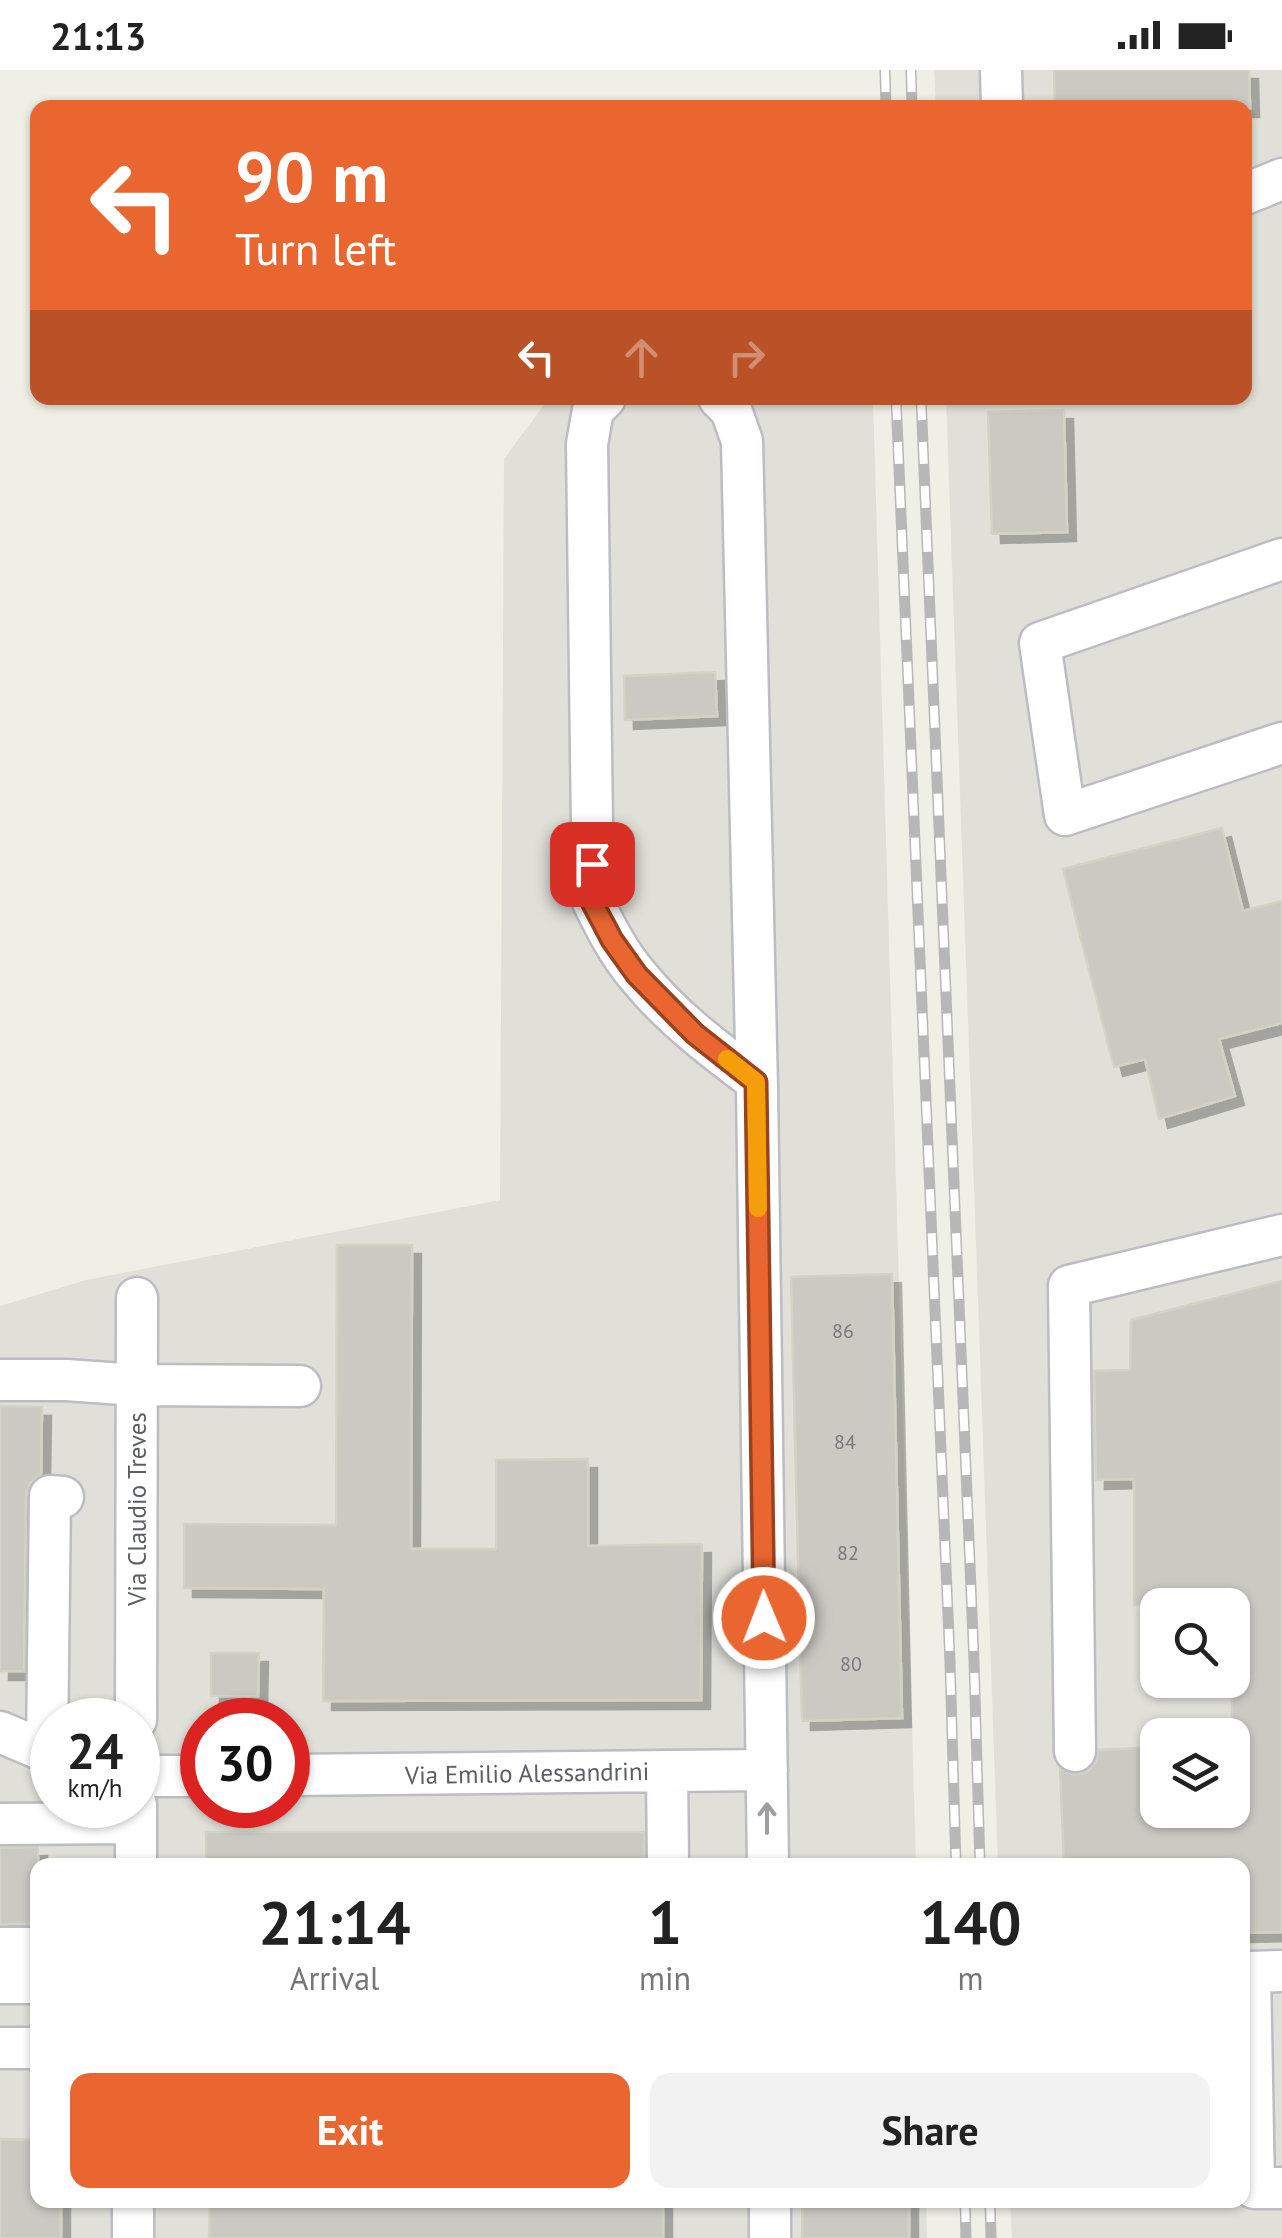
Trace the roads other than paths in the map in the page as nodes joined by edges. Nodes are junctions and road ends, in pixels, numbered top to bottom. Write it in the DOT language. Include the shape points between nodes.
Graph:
graph roads {
  1 [pos="1001,70"];
  2 [pos="1002,100"];
  3 [pos="1282,179"];
  4 [pos="1252,191"];
  5 [pos="598,405"];
  6 [pos="726,405"];
  7 [pos="1282,560"];
  8 [pos="1282,744"];
  9 [pos="756,1085"];
  10 [pos="1282,1234"];
  11 [pos="138,1298"];
  12 [pos="0,1380"];
  13 [pos="137,1386"];
  14 [pos="300,1386"];
  15 [pos="63,1497"];
  16 [pos="50,1698"];
  17 [pos="136,1698"];
  18 [pos="0,1732"];
  19 [pos="30,1744"];
  20 [pos="1075,1751"];
  21 [pos="767,1770"];
  22 [pos="667,1772"];
  23 [pos="310,1775"];
  24 [pos="30,1822"];
  25 [pos="0,1824"];
  26 [pos="136,1828"];
  27 [pos="136,1858"];
  28 [pos="668,1858"];
  29 [pos="768,1858"];
  30 [pos="0,1948"];
  31 [pos="30,1948"];
  32 [pos="1282,1972"];
  33 [pos="0,1983"];
  34 [pos="30,1983"];
  35 [pos="0,2048"];
  36 [pos="30,2048"];
  37 [pos="1282,2188"];
  38 [pos="133,2208"];
  39 [pos="770,2208"];
  40 [pos="133,2238"];
  41 [pos="770,2238"];
  1 -- 2 [label="street"];
  3 -- 4 [label="street"];
  5 -- 9 [label="street" via="586,444 592,902 637,975"];
  6 -- 9 [label="street" via="742,442"];
  7 -- 8 [label="street" via="1040,643 1065,815"];
  9 -- 21 [label="street"];
  10 -- 20 [label="street" via="1069,1286"];
  11 -- 13 [label="street, Via Claudio Treves"];
  12 -- 13 [label="street"];
  13 -- 14 [label="street"];
  13 -- 17 [label="street, Via Claudio Treves"];
  15 -- 16 [label="street" via="50,1496"];
  18 -- 19 [label="street"];
  21 -- 22 [label="street, Via Emilio Alessandrini"];
  29 -- 21 [label="street, one-way"];
  22 -- 23 [label="street, Via Emilio Alessandrini"];
  22 -- 28 [label="street"];
  24 -- 25 [label="street"];
  26 -- 27 [label="street"];
  30 -- 31 [label="street"];
  32 -- 37 [label="street" via="1250,1972 1254,2188"];
  33 -- 34 [label="street"];
  35 -- 36 [label="street"];
  38 -- 40 [label="street"];
  39 -- 41 [label="street"];
}
